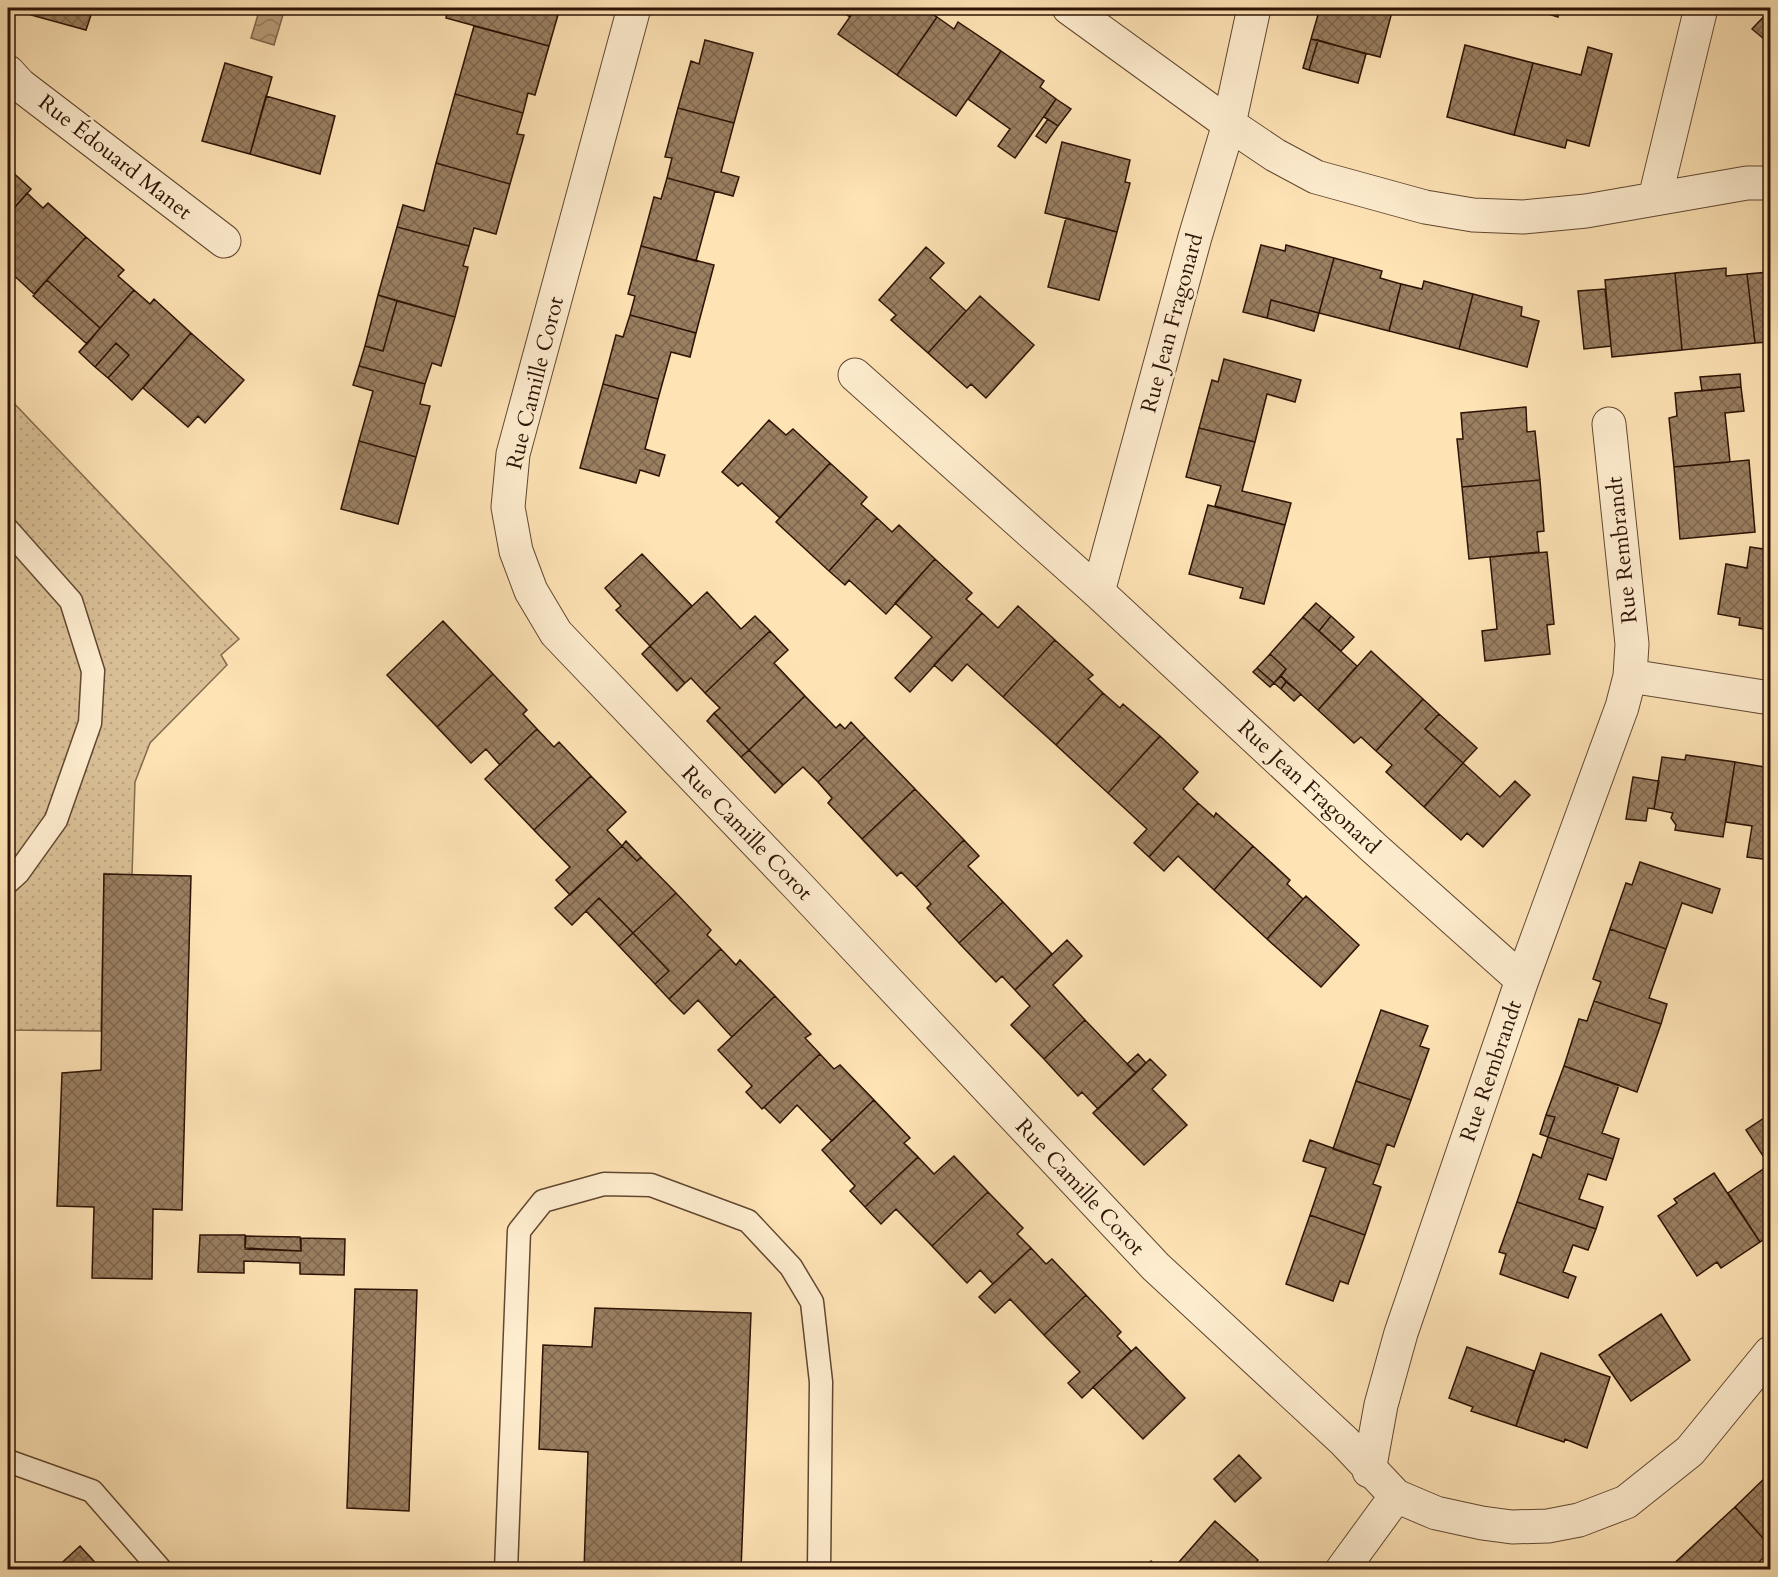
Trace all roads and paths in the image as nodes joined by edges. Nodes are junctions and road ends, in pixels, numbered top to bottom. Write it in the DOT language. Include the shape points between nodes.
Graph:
graph roads {
  1 [pos="634,8"];
  2 [pos="1069,8"];
  3 [pos="1254,8"];
  4 [pos="1701,8"];
  5 [pos="8,72"];
  6 [pos="1229,124"];
  7 [pos="1770,183"];
  8 [pos="1655,198"];
  9 [pos="224,241"];
  10 [pos="855,375"];
  11 [pos="1609,424"];
  12 [pos="8,530"];
  13 [pos="1098,592"];
  14 [pos="1630,676"];
  15 [pos="1770,698"];
  16 [pos="11,872"];
  17 [pos="1522,980"];
  18 [pos="1770,1353"];
  19 [pos="8,1461"];
  20 [pos="1369,1471"];
  21 [pos="1396,1496"];
  22 [pos="161,1569"];
  23 [pos="506,1569"];
  24 [pos="819,1569"];
  25 [pos="1342,1569"];
  1 -- 20 [label="street, Rue Camille Corot" via="513,454 508,507 516,551 531,591 556,633 1147,1258 1344,1441"];
  2 -- 6 [label="street"];
  3 -- 6 [label="street"];
  4 -- 8 [label="street"];
  5 -- 9 [label="street, Rue Édouard Manet"];
  6 -- 8 [label="street" via="1316,177 1425,207 1473,215 1523,217 1586,212"];
  6 -- 13 [label="street, Rue Jean Fragonard"];
  7 -- 8 [label="street"];
  10 -- 13 [label="street, Rue Jean Fragonard"];
  11 -- 14 [label="street, Rue Rembrandt" via="1632,644"];
  12 -- 16 [label="lane" via="71,601 93,671 90,723 56,820"];
  13 -- 17 [label="street, Rue Jean Fragonard"];
  14 -- 15 [label="street"];
  14 -- 17 [label="street, Rue Rembrandt"];
  17 -- 20 [label="street, Rue Rembrandt" via="1401,1333 1381,1405"];
  18 -- 21 [label="street, Rue Camille Corot" via="1690,1451 1626,1502 1579,1520 1512,1527 1437,1513"];
  19 -- 22 [label="lane" via="92,1491"];
  20 -- 21 [label="street, Rue Camille Corot"];
  21 -- 25 [label="street"];
  23 -- 24 [label="lane" via="519,1231 543,1201 604,1184 651,1185 748,1221 791,1267 812,1302 821,1382"];
}
